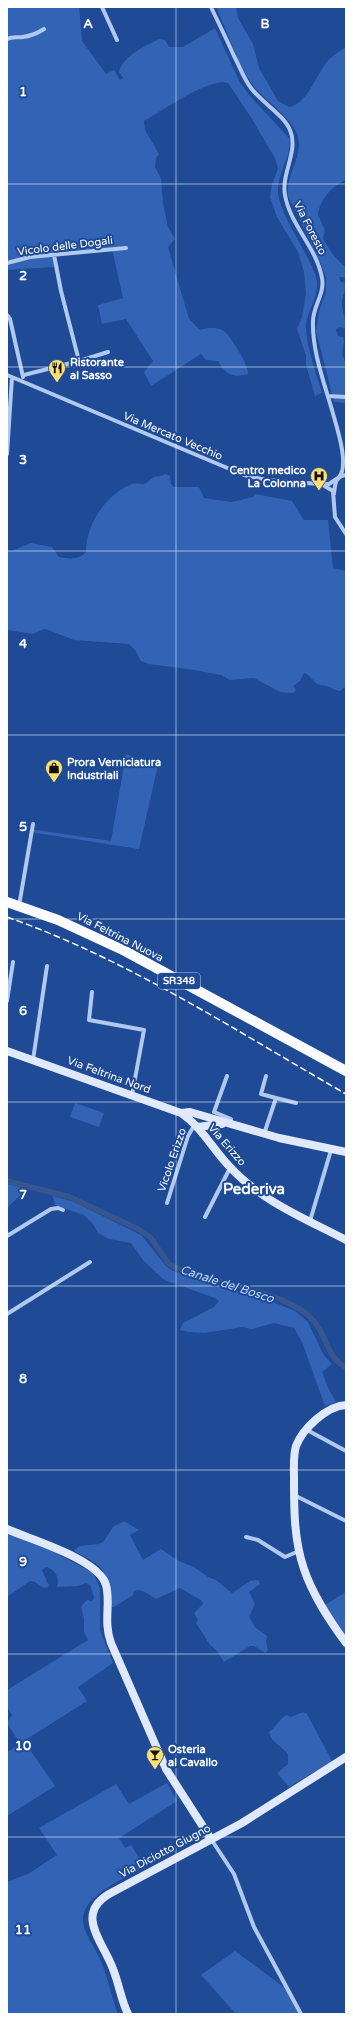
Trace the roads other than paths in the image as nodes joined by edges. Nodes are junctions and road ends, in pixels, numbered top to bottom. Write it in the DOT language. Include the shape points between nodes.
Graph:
graph roads {
  1 [pos="102,7"];
  2 [pos="211,7"];
  3 [pos="44,29"];
  4 [pos="7,39"];
  5 [pos="117,40"];
  6 [pos="126,248"];
  7 [pos="54,255"];
  8 [pos="7,263"];
  9 [pos="7,315"];
  10 [pos="108,352"];
  11 [pos="79,360"];
  12 [pos="7,375"];
  13 [pos="24,375"];
  14 [pos="12,377"];
  15 [pos="22,381"];
  16 [pos="328,396"];
  17 [pos="346,397"];
  18 [pos="7,454"];
  19 [pos="345,473"];
  20 [pos="339,478"];
  21 [pos="320,484"];
  22 [pos="334,495"];
  23 [pos="346,534"];
  24 [pos="33,824"];
  25 [pos="7,902"];
  26 [pos="19,906"];
  27 [pos="13,962"];
  28 [pos="47,966"];
  29 [pos="92,992"];
  30 [pos="7,1002"];
  31 [pos="7,1051"];
  32 [pos="33,1060"];
  33 [pos="346,1071"];
  34 [pos="227,1076"];
  35 [pos="266,1076"];
  36 [pos="132,1095"];
  37 [pos="276,1098"];
  38 [pos="296,1103"];
  39 [pos="181,1113"];
  40 [pos="204,1117"];
  41 [pos="196,1125"];
  42 [pos="216,1125"];
  43 [pos="228,1125"];
  44 [pos="264,1134"];
  45 [pos="215,1149"];
  46 [pos="331,1150"];
  47 [pos="346,1152"];
  48 [pos="230,1168"];
  49 [pos="167,1203"];
  50 [pos="63,1210"];
  51 [pos="205,1217"];
  52 [pos="310,1221"];
  53 [pos="7,1236"];
  54 [pos="346,1240"];
  55 [pos="90,1262"];
  56 [pos="7,1314"];
  57 [pos="346,1405"];
  58 [pos="307,1430"];
  59 [pos="346,1451"];
  60 [pos="294,1495"];
  61 [pos="346,1521"];
  62 [pos="7,1529"];
  63 [pos="246,1536"];
  64 [pos="299,1550"];
  65 [pos="346,1644"];
  66 [pos="346,1757"];
  67 [pos="211,1839"];
  68 [pos="128,2014"];
  69 [pos="301,2014"];
  1 -- 5 [label="street"];
  2 -- 16 [label="street, Via Foresto" via="246,81 288,126 290,132 292,146 284,179 285,197 321,272 323,283 313,325"];
  3 -- 4 [label="street" via="38,33"];
  6 -- 7 [label="street, Vicolo delle Dogali"];
  7 -- 8 [label="street, Vicolo delle Dogali" via="30,257"];
  7 -- 11 [label="street"];
  9 -- 13 [label="street"];
  10 -- 11 [label="street"];
  11 -- 13 [label="street"];
  12 -- 14 [label="street, Via Mercato Vecchio"];
  13 -- 15 [label="street"];
  14 -- 15 [label="street, Via Mercato Vecchio"];
  14 -- 18 [label="street"];
  15 -- 21 [label="street, Via Mercato Vecchio" via="244,475 266,480"];
  16 -- 17 [label="street"];
  16 -- 19 [label="street, Via Foresto" via="340,438"];
  19 -- 20 [label="street, Via Mercato Vecchio"];
  20 -- 21 [label="street, Via Mercato Vecchio" via="328,484"];
  20 -- 22 [label="street"];
  21 -- 22 [label="street" via="331,488"];
  22 -- 23 [label="street" via="335,517"];
  24 -- 26 [label="street"];
  25 -- 26 [label="main road, Via Feltrina Nuova / SR348"];
  26 -- 33 [label="main road, Via Feltrina Nuova / SR348" via="58,920 125,951"];
  27 -- 30 [label="street"];
  28 -- 32 [label="street"];
  29 -- 36 [label="street" via="89,1020 144,1030"];
  31 -- 32 [label="main road, Via Feltrina Nord"];
  32 -- 36 [label="main road, Via Feltrina Nord"];
  34 -- 43 [label="street" via="214,1112 230,1119"];
  35 -- 37 [label="street" via="261,1094"];
  36 -- 39 [label="main road, Via Feltrina Nord"];
  37 -- 38 [label="street"];
  37 -- 44 [label="street"];
  39 -- 40 [label="main road, Via Feltrina Nord" via="190,1112"];
  39 -- 41 [label="main road, Via Erizzo"];
  40 -- 41 [label="main road"];
  40 -- 43 [label="main road, Via Feltrina Nord"];
  41 -- 42 [label="main road, Via Feltrina Nord"];
  41 -- 45 [label="main road, Via Erizzo"];
  41 -- 49 [label="street, Vicolo Erizzo" via="188,1136"];
  42 -- 43 [label="main road, Via Feltrina Nord"];
  42 -- 45 [label="main road" via="209,1137"];
  43 -- 44 [label="main road, Via Feltrina Nord"];
  44 -- 46 [label="main road, Via Feltrina Nord"];
  45 -- 48 [label="main road, Via Erizzo"];
  46 -- 47 [label="main road, Via Feltrina Nord"];
  46 -- 52 [label="street"];
  48 -- 51 [label="street"];
  48 -- 52 [label="main road, Via Erizzo" via="267,1198"];
  50 -- 53 [label="street" via="51,1209"];
  52 -- 54 [label="main road, Via Erizzo"];
  55 -- 56 [label="street"];
  57 -- 58 [label="main road" via="328,1410"];
  58 -- 59 [label="street"];
  58 -- 60 [label="main road" via="298,1441 295,1450"];
  60 -- 61 [label="street"];
  60 -- 64 [label="main road"];
  62 -- 67 [label="main road" via="47,1544 88,1564 100,1573 108,1593 107,1631 117,1656 166,1769"];
  63 -- 64 [label="street" via="258,1540 285,1557"];
  64 -- 65 [label="main road" via="316,1596"];
  66 -- 67 [label="main road, Via Diciotto Giugno"];
  67 -- 68 [label="main road, Via Diciotto Giugno" via="109,1894 96,1905 92,1913 93,1926 114,1970"];
  67 -- 69 [label="street" via="234,1874 254,1927"];
}
